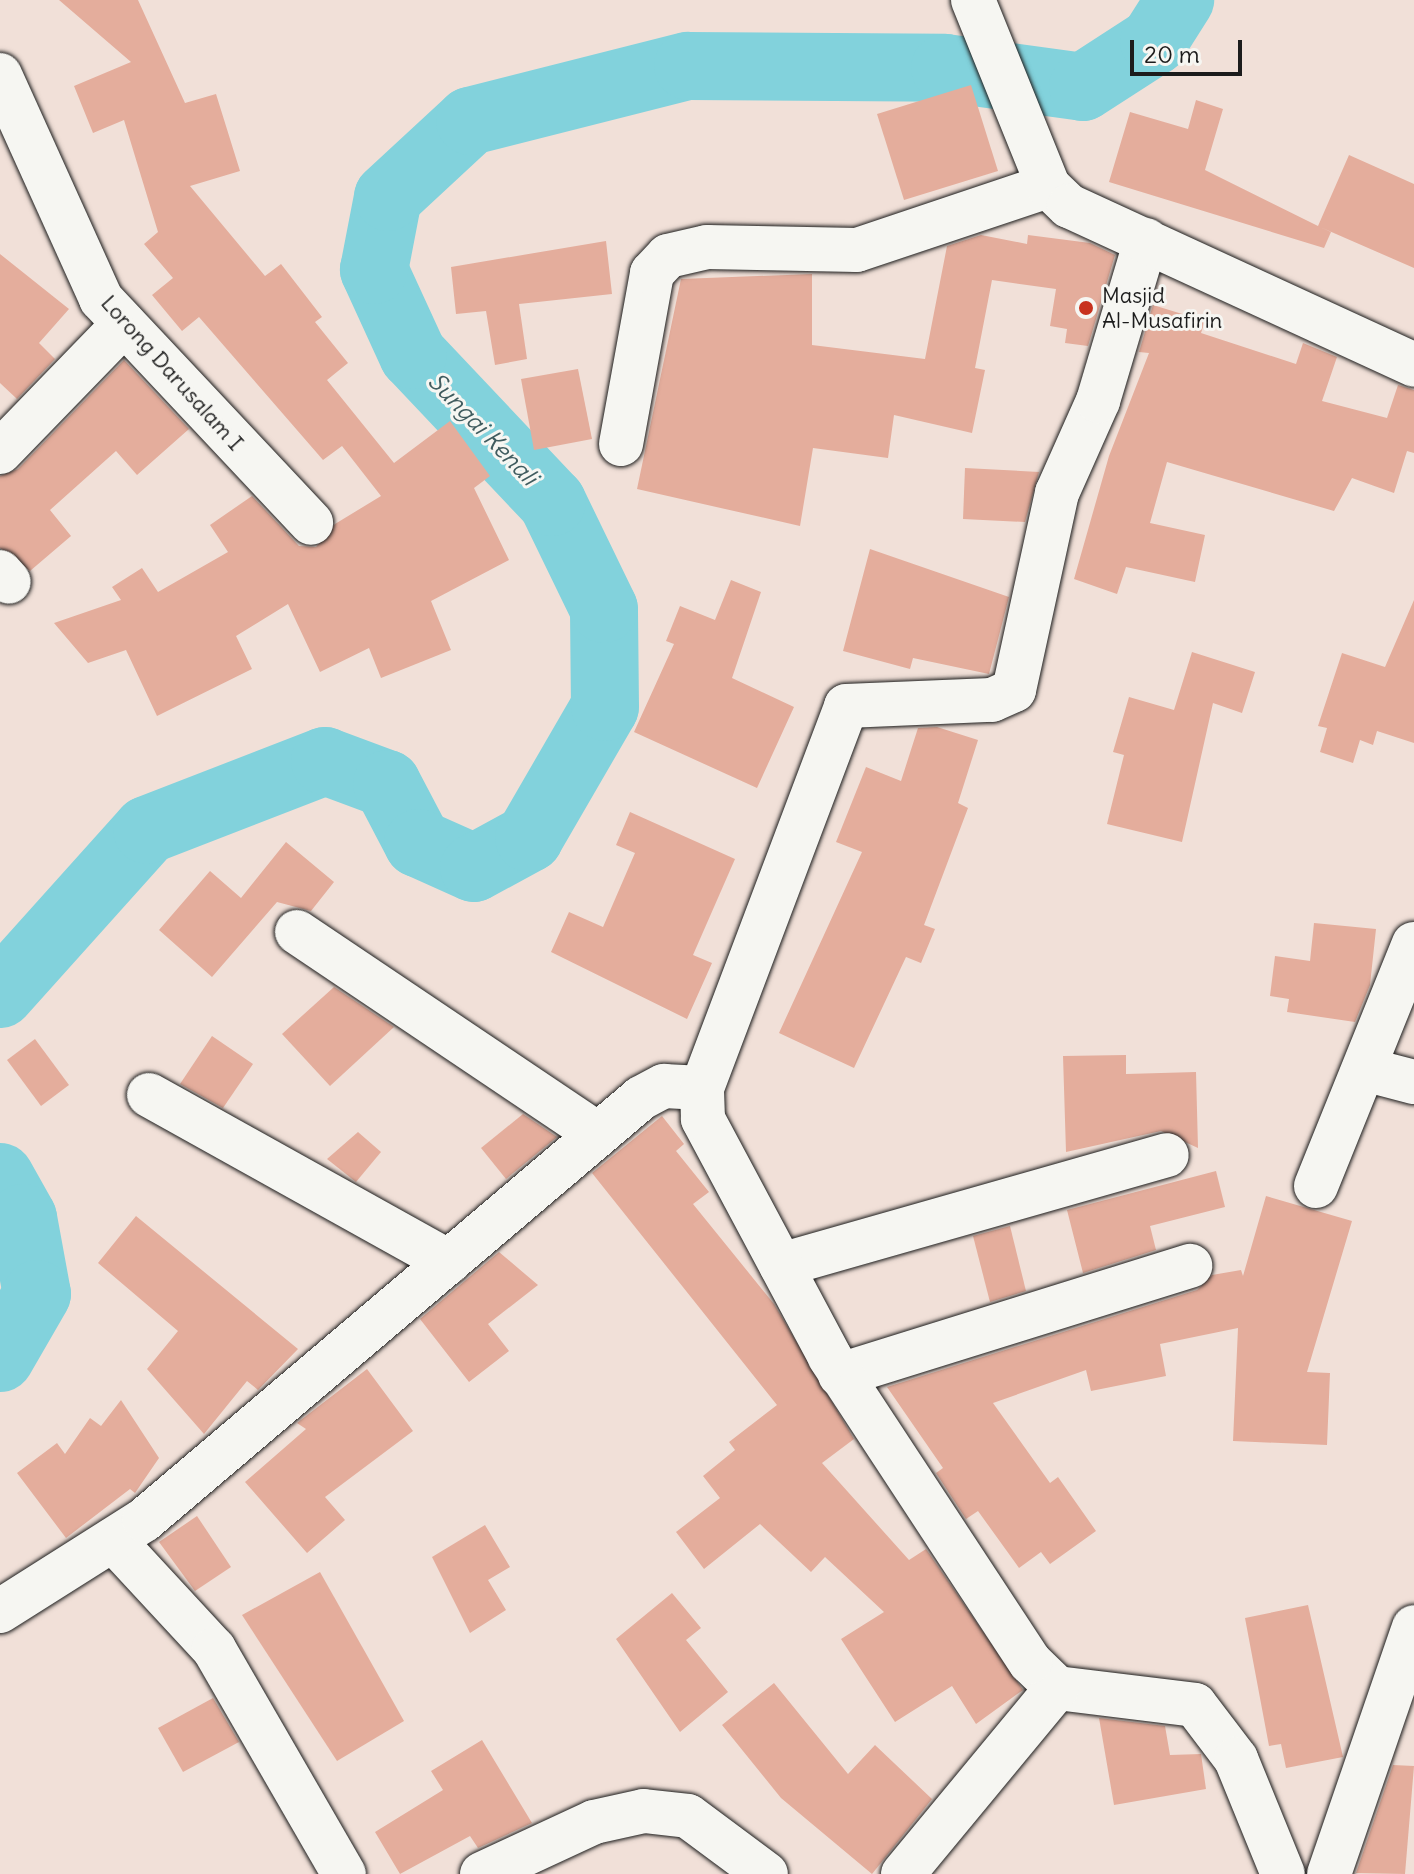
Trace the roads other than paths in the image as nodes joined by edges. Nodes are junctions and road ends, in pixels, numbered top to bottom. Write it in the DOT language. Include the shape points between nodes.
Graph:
graph roads {
  1 [pos="978,15"];
  2 [pos="4,96"];
  3 [pos="1044,177"];
  4 [pos="1146,240"];
  5 [pos="124,324"];
  6 [pos="1414,365"];
  7 [pos="621,444"];
  8 [pos="0,452"];
  9 [pos="311,523"];
  10 [pos="297,932"];
  11 [pos="1414,944"];
  12 [pos="1364,1069"];
  13 [pos="1414,1082"];
  14 [pos="702,1088"];
  15 [pos="149,1095"];
  16 [pos="598,1134"];
  17 [pos="1167,1155"];
  18 [pos="1316,1186"];
  19 [pos="449,1262"];
  20 [pos="781,1265"];
  21 [pos="1190,1266"];
  22 [pos="840,1375"];
  23 [pos="113,1540"];
  24 [pos="0,1611"];
  25 [pos="1414,1627"];
  26 [pos="1057,1688"];
  27 [pos="344,1874"];
  28 [pos="482,1874"];
  29 [pos="766,1874"];
  30 [pos="903,1874"];
  31 [pos="1283,1874"];
  32 [pos="1329,1874"];
  1 -- 3 [label="street"];
  2 -- 5 [label="street, Lorong Darusalam I" via="101,299"];
  3 -- 4 [label="street" via="1069,206"];
  3 -- 7 [label="street" via="857,250 707,247 668,256 652,273"];
  4 -- 6 [label="street"];
  4 -- 14 [label="street" via="1098,401 1062,478 1014,690 992,700 846,706"];
  5 -- 8 [label="street"];
  5 -- 9 [label="street, Lorong Darusalam I"];
  10 -- 16 [label="street"];
  11 -- 12 [label="street"];
  12 -- 13 [label="street"];
  12 -- 18 [label="street"];
  14 -- 16 [label="street" via="653,1090"];
  14 -- 20 [label="street" via="703,1119"];
  15 -- 19 [label="street"];
  16 -- 19 [label="street"];
  17 -- 20 [label="street"];
  19 -- 23 [label="street"];
  20 -- 22 [label="street"];
  21 -- 22 [label="street"];
  22 -- 26 [label="street" via="1030,1662"];
  23 -- 24 [label="street"];
  23 -- 27 [label="street" via="214,1649"];
  25 -- 32 [label="street"];
  26 -- 30 [label="street"];
  26 -- 31 [label="street" via="1195,1705 1236,1759"];
  28 -- 29 [label="street" via="594,1822 644,1811 688,1816"];
}
